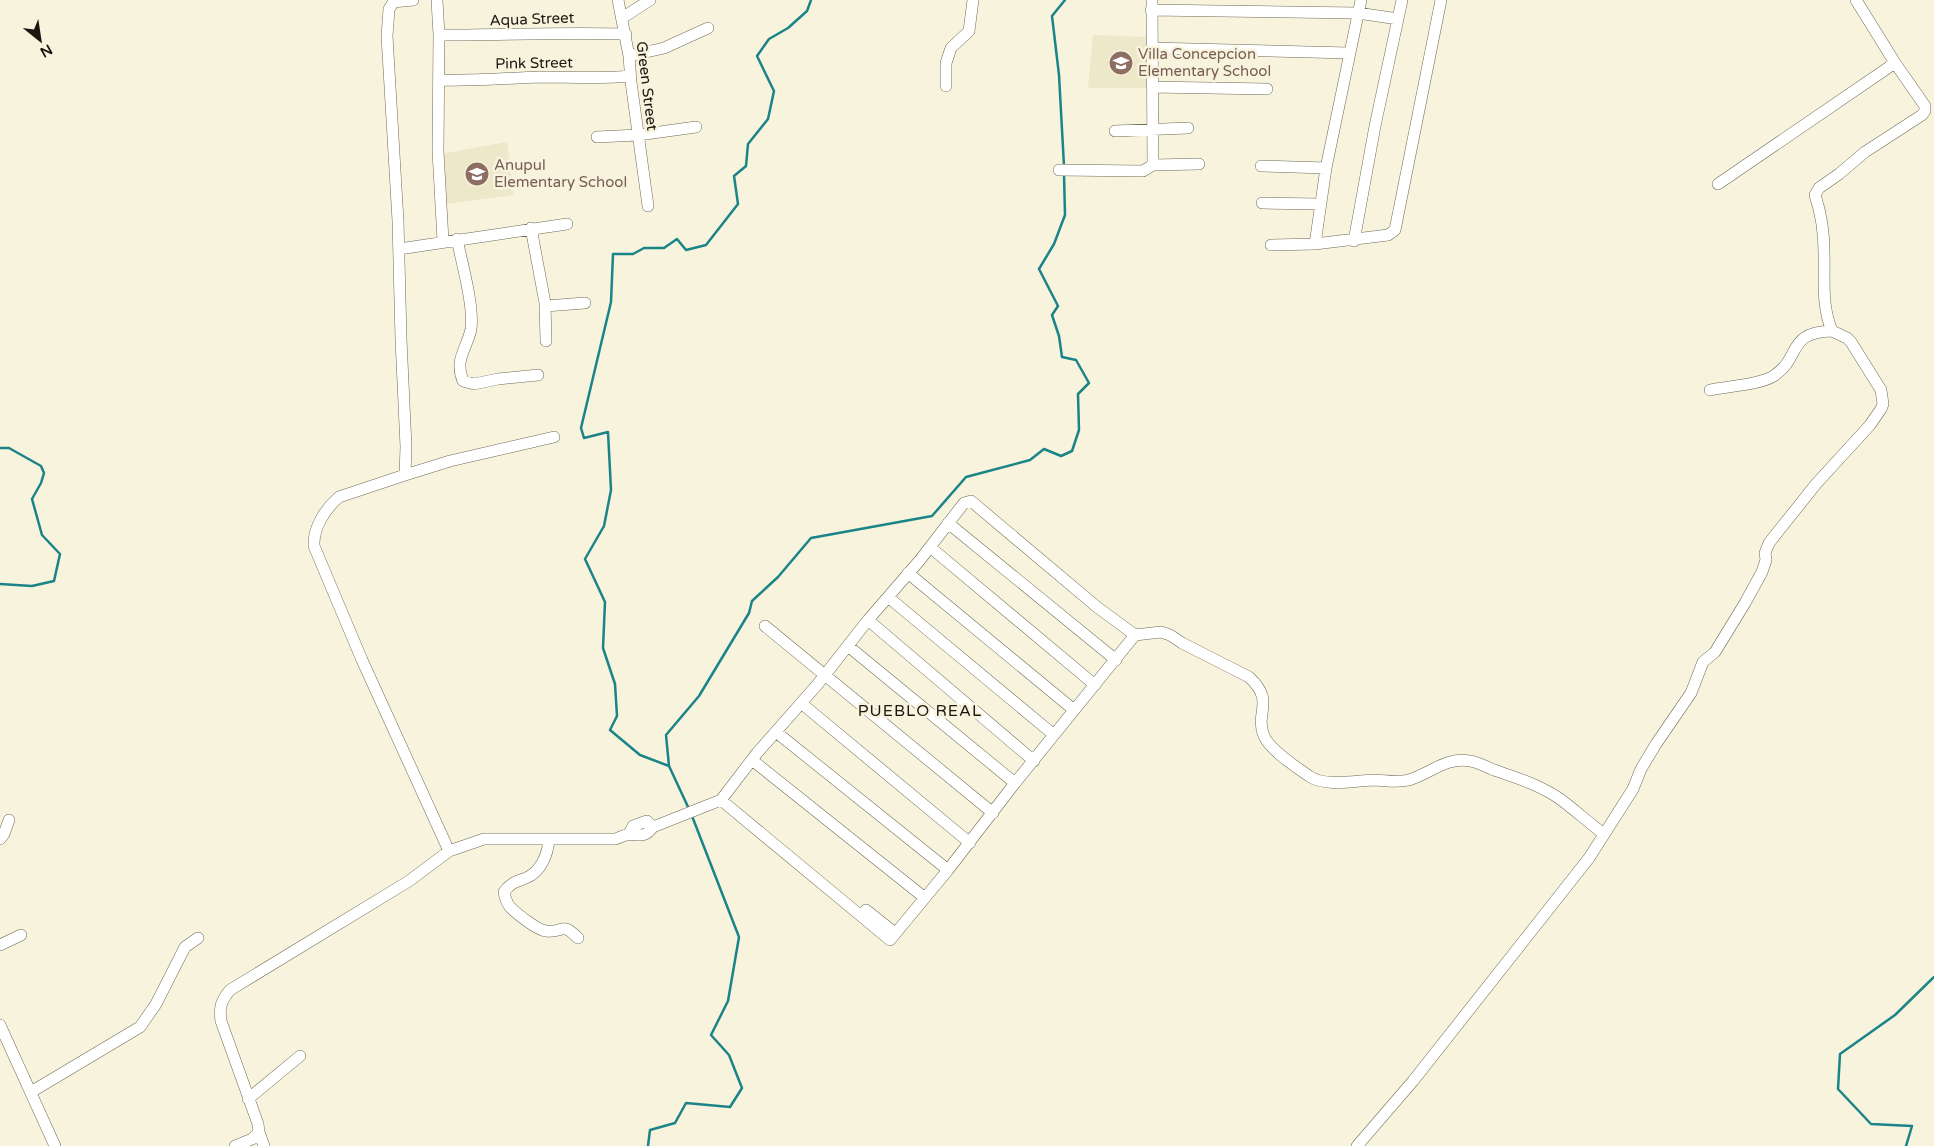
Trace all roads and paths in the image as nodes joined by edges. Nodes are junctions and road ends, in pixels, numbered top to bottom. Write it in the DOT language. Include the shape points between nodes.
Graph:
graph roads {
  1 [pos="413,0"];
  2 [pos="437,0"];
  3 [pos="618,0"];
  4 [pos="650,0"];
  5 [pos="973,0"];
  6 [pos="1361,0"];
  7 [pos="1402,0"];
  8 [pos="1441,0"];
  9 [pos="1856,0"];
  10 [pos="394,1"];
  11 [pos="1152,5"];
  12 [pos="1358,13"];
  13 [pos="622,18"];
  14 [pos="1398,19"];
  15 [pos="708,28"];
  16 [pos="626,34"];
  17 [pos="439,35"];
  18 [pos="1152,48"];
  19 [pos="1349,53"];
  20 [pos="629,56"];
  21 [pos="1895,63"];
  22 [pos="630,76"];
  23 [pos="440,80"];
  24 [pos="946,86"];
  25 [pos="1152,87"];
  26 [pos="1267,89"];
  27 [pos="696,127"];
  28 [pos="1152,128"];
  29 [pos="1188,128"];
  30 [pos="1115,131"];
  31 [pos="638,135"];
  32 [pos="597,137"];
  33 [pos="1199,164"];
  34 [pos="1153,165"];
  35 [pos="1262,166"];
  36 [pos="1326,168"];
  37 [pos="1065,170"];
  38 [pos="1718,184"];
  39 [pos="1262,203"];
  40 [pos="1320,204"];
  41 [pos="648,206"];
  42 [pos="567,224"];
  43 [pos="531,228"];
  44 [pos="457,239"];
  45 [pos="1354,241"];
  46 [pos="443,242"];
  47 [pos="1315,244"];
  48 [pos="1271,245"];
  49 [pos="399,249"];
  50 [pos="585,303"];
  51 [pos="545,306"];
  52 [pos="1832,331"];
  53 [pos="546,341"];
  54 [pos="538,375"];
  55 [pos="1710,390"];
  56 [pos="554,437"];
  57 [pos="405,475"];
  58 [pos="948,523"];
  59 [pos="930,548"];
  60 [pos="908,573"];
  61 [pos="888,597"];
  62 [pos="868,620"];
  63 [pos="765,626"];
  64 [pos="1135,636"];
  65 [pos="848,646"];
  66 [pos="1116,660"];
  67 [pos="824,676"];
  68 [pos="1096,685"];
  69 [pos="801,703"];
  70 [pos="1074,710"];
  71 [pos="776,732"];
  72 [pos="1054,735"];
  73 [pos="752,760"];
  74 [pos="1034,761"];
  75 [pos="1016,783"];
  76 [pos="723,798"];
  77 [pos="993,813"];
  78 [pos="9,820"];
  79 [pos="1604,834"];
  80 [pos="0,839"];
  81 [pos="548,839"];
  82 [pos="970,843"];
  83 [pos="449,850"];
  84 [pos="948,870"];
  85 [pos="925,898"];
  86 [pos="21,935"];
  87 [pos="198,938"];
  88 [pos="578,938"];
  89 [pos="0,945"];
  90 [pos="0,1025"];
  91 [pos="300,1056"];
  92 [pos="31,1092"];
  93 [pos="248,1099"];
  94 [pos="259,1132"];
  95 [pos="55,1146"];
  96 [pos="235,1146"];
  97 [pos="264,1146"];
  98 [pos="1358,1146"];
  1 -- 10 [label="street"];
  2 -- 17 [label="street"];
  3 -- 13 [label="street, Green Street"];
  4 -- 13 [label="street"];
  5 -- 24 [label="street" via="969,31 950,48"];
  6 -- 12 [label="street"];
  7 -- 14 [label="street"];
  8 -- 45 [label="street" via="1395,230 1391,234"];
  9 -- 21 [label="street"];
  10 -- 49 [label="street" via="389,9 387,36"];
  11 -- 12 [label="street"];
  11 -- 18 [label="street"];
  12 -- 14 [label="street"];
  12 -- 19 [label="street"];
  13 -- 16 [label="street, Green Street"];
  14 -- 45 [label="street"];
  15 -- 20 [label="street" via="664,48"];
  16 -- 17 [label="street, Aqua Street"];
  16 -- 20 [label="street, Green Street"];
  17 -- 23 [label="street"];
  18 -- 19 [label="street"];
  18 -- 25 [label="street"];
  19 -- 36 [label="street"];
  20 -- 22 [label="street, Green Street"];
  21 -- 38 [label="street"];
  21 -- 52 [label="street" via="1925,106 1925,111 1865,152 1819,188 1815,195 1822,218 1824,242 1824,307"];
  22 -- 23 [label="street, Pink Street"];
  22 -- 31 [label="street, Green Street"];
  23 -- 46 [label="street" via="438,151"];
  25 -- 26 [label="street"];
  25 -- 28 [label="street"];
  27 -- 31 [label="street"];
  28 -- 29 [label="street"];
  28 -- 30 [label="street"];
  28 -- 34 [label="street"];
  31 -- 32 [label="street"];
  31 -- 41 [label="street, Green Street"];
  33 -- 34 [label="street"];
  34 -- 37 [label="street" via="1143,171"];
  35 -- 36 [label="street"];
  36 -- 40 [label="street"];
  39 -- 40 [label="street"];
  40 -- 47 [label="street"];
  42 -- 43 [label="street"];
  43 -- 44 [label="street"];
  43 -- 51 [label="street"];
  44 -- 46 [label="street"];
  44 -- 54 [label="street" via="471,328 460,358 463,382 474,384"];
  45 -- 47 [label="street"];
  46 -- 49 [label="street"];
  47 -- 48 [label="street"];
  49 -- 57 [label="street"];
  50 -- 51 [label="street"];
  51 -- 53 [label="street"];
  52 -- 55 [label="street" via="1817,332 1803,339 1773,377"];
  52 -- 79 [label="street" via="1851,342 1873,376 1883,397 1882,409 1769,543 1762,572 1754,587 1715,652 1703,662 1691,693 1656,744 1633,789"];
  56 -- 57 [label="street"];
  57 -- 83 [label="street" via="338,497 316,527 314,546"];
  58 -- 59 [label="street"];
  58 -- 64 [label="street" via="964,503 971,501"];
  58 -- 66 [label="street"];
  59 -- 60 [label="street"];
  59 -- 68 [label="street"];
  60 -- 61 [label="street"];
  60 -- 70 [label="street"];
  61 -- 62 [label="street"];
  61 -- 72 [label="street"];
  62 -- 65 [label="street"];
  62 -- 74 [label="street"];
  63 -- 67 [label="street"];
  64 -- 66 [label="street"];
  64 -- 79 [label="street" via="1161,632 1170,635 1249,677 1262,692 1264,736 1280,754 1311,778 1331,782 1392,782 1408,780 1459,760 1470,761 1529,782 1559,798"];
  65 -- 67 [label="street"];
  65 -- 75 [label="street"];
  66 -- 68 [label="street"];
  67 -- 69 [label="street"];
  67 -- 77 [label="street"];
  68 -- 70 [label="street"];
  69 -- 71 [label="street"];
  69 -- 82 [label="street"];
  70 -- 72 [label="street"];
  71 -- 73 [label="street"];
  71 -- 84 [label="street"];
  72 -- 74 [label="street"];
  73 -- 76 [label="street"];
  73 -- 85 [label="street"];
  74 -- 75 [label="street"];
  75 -- 77 [label="street"];
  76 -- 81 [label="street" via="638,836"];
  76 -- 85 [label="street" via="890,940"];
  77 -- 82 [label="street"];
  78 -- 80 [label="street"];
  79 -- 98 [label="street" via="1548,912"];
  81 -- 83 [label="street" via="484,839"];
  81 -- 88 [label="street" via="548,848 539,869 508,886 504,892 506,899 535,927 547,931 569,929"];
  82 -- 84 [label="street"];
  83 -- 93 [label="street" via="402,885 230,990 219,1009"];
  84 -- 85 [label="street"];
  86 -- 89 [label="street"];
  87 -- 92 [label="street" via="185,947 156,1004 140,1027"];
  90 -- 92 [label="street"];
  91 -- 93 [label="street"];
  92 -- 95 [label="street"];
  93 -- 94 [label="street"];
  94 -- 96 [label="street" via="252,1139"];
  94 -- 97 [label="street"];
}
